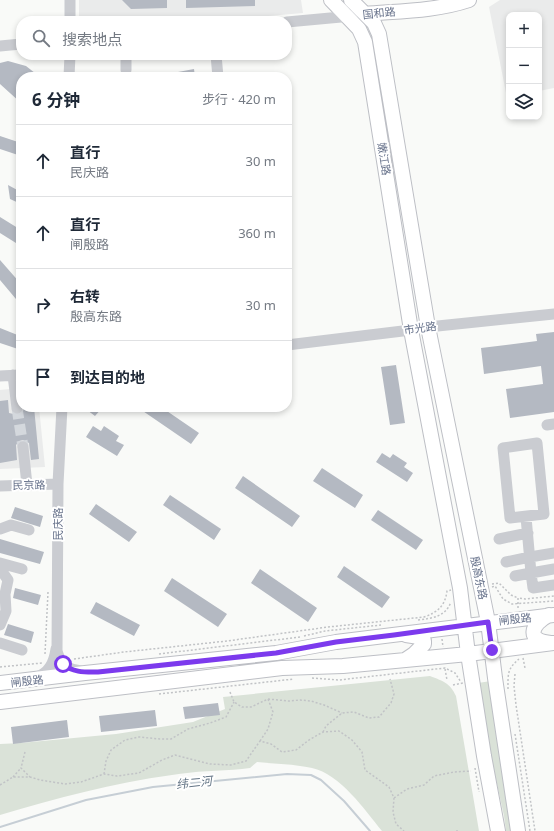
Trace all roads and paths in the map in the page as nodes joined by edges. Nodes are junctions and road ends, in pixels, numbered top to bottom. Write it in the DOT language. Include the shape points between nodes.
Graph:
graph roads {
  1 [pos="70,0"];
  2 [pos="331,0"];
  3 [pos="351,0"];
  4 [pos="469,0"];
  5 [pos="365,14"];
  6 [pos="70,16"];
  7 [pos="348,17"];
  8 [pos="292,22"];
  9 [pos="16,44"];
  10 [pos="0,46"];
  11 [pos="70,60"];
  12 [pos="126,60"];
  13 [pos="216,60"];
  14 [pos="126,70"];
  15 [pos="69,72"];
  16 [pos="218,72"];
  17 [pos="554,314"];
  18 [pos="428,327"];
  19 [pos="411,330"];
  20 [pos="292,344"];
  21 [pos="16,375"];
  22 [pos="0,376"];
  23 [pos="62,412"];
  24 [pos="23,447"];
  25 [pos="58,484"];
  26 [pos="27,485"];
  27 [pos="0,486"];
  28 [pos="526,517"];
  29 [pos="0,529"];
  30 [pos="29,530"];
  31 [pos="528,533"];
  32 [pos="499,539"];
  33 [pos="554,553"];
  34 [pos="530,557"];
  35 [pos="506,562"];
  36 [pos="0,563"];
  37 [pos="22,569"];
  38 [pos="554,569"];
  39 [pos="0,570"];
  40 [pos="531,573"];
  41 [pos="515,576"];
  42 [pos="554,585"];
  43 [pos="480,586"];
  44 [pos="495,586"];
  45 [pos="48,587"];
  46 [pos="460,588"];
  47 [pos="518,598"];
  48 [pos="2,599"];
  49 [pos="451,600"];
  50 [pos="554,601"];
  51 [pos="440,609"];
  52 [pos="552,615"];
  53 [pos="404,622"];
  54 [pos="440,622"];
  55 [pos="488,622"];
  56 [pos="0,625"];
  57 [pos="381,625"];
  58 [pos="464,625"];
  59 [pos="394,635"];
  60 [pos="0,643"];
  61 [pos="554,643"];
  62 [pos="22,650"];
  63 [pos="492,650"];
  64 [pos="155,654"];
  65 [pos="468,654"];
  66 [pos="519,655"];
  67 [pos="53,658"];
  68 [pos="404,660"];
  69 [pos="444,662"];
  70 [pos="0,667"];
  71 [pos="98,672"];
  72 [pos="515,674"];
  73 [pos="298,678"];
  74 [pos="310,678"];
  75 [pos="390,679"];
  76 [pos="28,680"];
  77 [pos="446,680"];
  78 [pos="462,683"];
  79 [pos="0,684"];
  80 [pos="230,692"];
  81 [pos="508,692"];
  82 [pos="159,694"];
  83 [pos="268,699"];
  84 [pos="0,702"];
  85 [pos="234,702"];
  86 [pos="342,713"];
  87 [pos="514,729"];
  88 [pos="323,732"];
  89 [pos="260,741"];
  90 [pos="25,752"];
  91 [pos="21,768"];
  92 [pos="471,771"];
  93 [pos="104,774"];
  94 [pos="13,777"];
  95 [pos="30,777"];
  96 [pos="0,785"];
  97 [pos="394,798"];
  98 [pos="404,831"];
  99 [pos="498,831"];
  100 [pos="518,831"];
  101 [pos="530,831"];
  102 [pos="536,831"];
  1 -- 6 [label="street"];
  2 -- 7 [label="main road, 嫩江路"];
  3 -- 5 [label="main road, 嫩江路"];
  4 -- 5 [label="main road, 国和路" via="438,7"];
  5 -- 7 [label="street, 国和路"];
  5 -- 18 [label="main road, 嫩江路" via="374,23 379,34"];
  7 -- 8 [label="street, 国和路"];
  7 -- 19 [label="main road, 嫩江路" via="360,29 365,42"];
  9 -- 10 [label="street"];
  11 -- 15 [label="street"];
  12 -- 14 [label="street"];
  13 -- 16 [label="street"];
  17 -- 18 [label="street, 市光路"];
  18 -- 19 [label="street, 市光路"];
  18 -- 43 [label="main road, 殷高东路"];
  19 -- 20 [label="street, 市光路"];
  19 -- 46 [label="main road, 殷高东路"];
  21 -- 22 [label="street"];
  23 -- 25 [label="street, 民庆路"];
  24 -- 26 [label="street"];
  25 -- 26 [label="street, 民京路"];
  25 -- 67 [label="street, 民庆路" via="57,642"];
  26 -- 27 [label="street, 民京路"];
  28 -- 28 [label="street" via="510,518 503,448 537,443 544,514"];
  28 -- 31 [label="street"];
  29 -- 30 [label="street" via="11,525"];
  31 -- 32 [label="street"];
  31 -- 34 [label="street"];
  33 -- 34 [label="street"];
  34 -- 35 [label="street"];
  34 -- 40 [label="street"];
  36 -- 37 [label="street"];
  38 -- 40 [label="street"];
  39 -- 48 [label="street" via="8,580"];
  40 -- 41 [label="street"];
  40 -- 42 [label="street" via="533,588"];
  43 -- 47 [label="path" via="499,583 511,596"];
  43 -- 55 [label="main road, 殷高东路"];
  44 -- 50 [label="path" via="503,599 512,604"];
  45 -- 67 [label="path"];
  46 -- 51 [label="path" via="447,591"];
  46 -- 58 [label="main road, 殷高东路"];
  48 -- 56 [label="street" via="6,611"];
  49 -- 54 [label="path"];
  51 -- 54 [label="path"];
  51 -- 67 [label="path" via="424,617 72,659"];
  52 -- 55 [label="main road, 闸殷路"];
  52 -- 61 [label="main road" via="538,622 533,631 534,636 541,642"];
  53 -- 54 [label="path" via="435,618"];
  54 -- 58 [label="main road, 闸殷路"];
  54 -- 59 [label="main road, 闸殷路"];
  54 -- 69 [label="path"];
  55 -- 58 [label="main road, 闸殷路"];
  55 -- 63 [label="main road, 殷高东路"];
  57 -- 64 [label="path"];
  58 -- 65 [label="main road, 殷高东路"];
  59 -- 68 [label="main road" via="414,636 424,641 422,647"];
  59 -- 71 [label="main road, 闸殷路" via="276,653"];
  60 -- 62 [label="street"];
  61 -- 66 [label="main road, 闸殷路"];
  63 -- 65 [label="main road, 闸殷路"];
  63 -- 66 [label="main road, 闸殷路"];
  63 -- 100 [label="main road, 殷高东路"];
  65 -- 69 [label="main road, 闸殷路"];
  65 -- 99 [label="main road, 殷高东路"];
  66 -- 81 [label="path" via="508,673"];
  67 -- 70 [label="path" via="46,662"];
  67 -- 71 [label="street" via="72,670"];
  67 -- 76 [label="street, 民庆路" via="51,667 43,675"];
  68 -- 69 [label="main road, 闸殷路"];
  68 -- 84 [label="main road, 闸殷路" via="282,668"];
  69 -- 74 [label="path" via="339,680"];
  69 -- 77 [label="path"];
  69 -- 78 [label="path"];
  71 -- 76 [label="main road, 闸殷路"];
  72 -- 102 [label="path" via="516,705"];
  73 -- 82 [label="path"];
  75 -- 86 [label="path" via="394,694 391,703 379,716 370,718 354,712"];
  76 -- 79 [label="main road, 闸殷路"];
  80 -- 85 [label="path"];
  83 -- 85 [label="path" via="251,707 242,707"];
  83 -- 86 [label="path" via="289,702 312,701"];
  83 -- 89 [label="path" via="273,712 268,729"];
  85 -- 93 [label="path" via="226,717 188,729 171,739 139,737 126,740 111,750"];
  86 -- 88 [label="path" via="326,726"];
  87 -- 101 [label="path"];
  88 -- 89 [label="path" via="296,750 282,752 271,744"];
  88 -- 97 [label="path" via="339,731 352,740 362,752 365,770 389,787"];
  89 -- 93 [label="path" via="246,761 231,765 210,764 175,755 139,773 117,776"];
  90 -- 91 [label="path"];
  91 -- 94 [label="path"];
  91 -- 95 [label="path"];
  92 -- 97 [label="path" via="434,776 424,785 407,789"];
  93 -- 95 [label="path" via="65,784"];
  94 -- 95 [label="path"];
  94 -- 96 [label="path"];
  97 -- 98 [label="path" via="393,812 396,824"];
}
